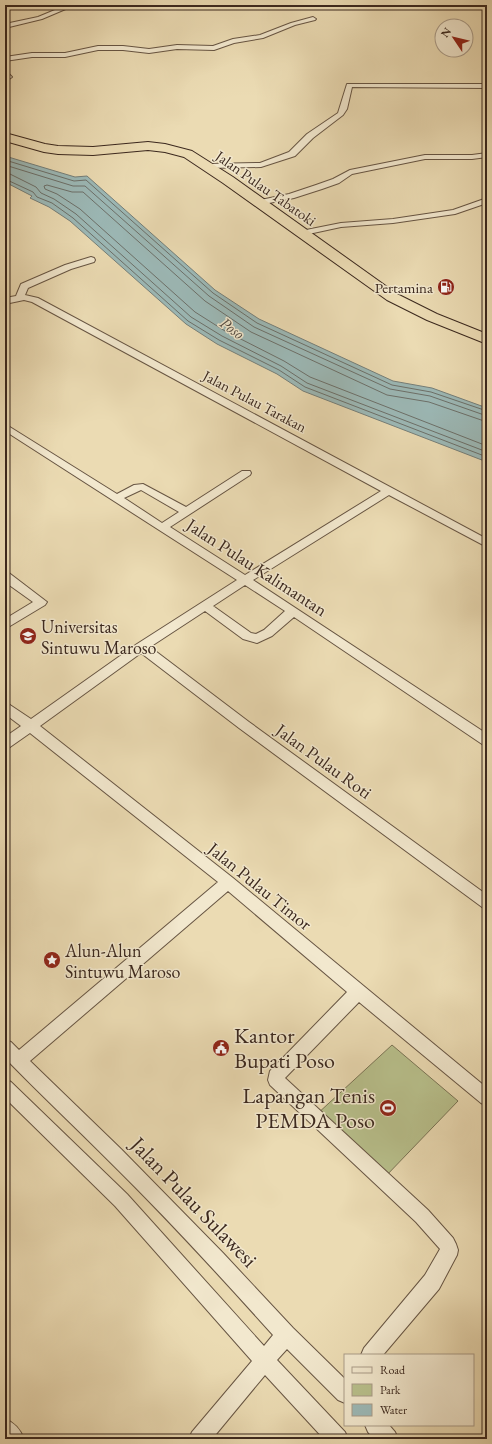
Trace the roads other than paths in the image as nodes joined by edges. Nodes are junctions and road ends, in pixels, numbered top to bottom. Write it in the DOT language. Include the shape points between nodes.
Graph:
graph roads {
  1 [pos="72,5"];
  2 [pos="313,19"];
  3 [pos="5,22"];
  4 [pos="13,24"];
  5 [pos="5,26"];
  6 [pos="5,59"];
  7 [pos="5,72"];
  8 [pos="5,80"];
  9 [pos="487,86"];
  10 [pos="5,137"];
  11 [pos="486,155"];
  12 [pos="207,166"];
  13 [pos="487,200"];
  14 [pos="259,203"];
  15 [pos="304,233"];
  16 [pos="91,260"];
  17 [pos="20,297"];
  18 [pos="5,301"];
  19 [pos="487,339"];
  20 [pos="5,427"];
  21 [pos="246,473"];
  22 [pos="388,491"];
  23 [pos="117,498"];
  24 [pos="187,512"];
  25 [pos="163,527"];
  26 [pos="487,544"];
  27 [pos="5,576"];
  28 [pos="245,580"];
  29 [pos="205,606"];
  30 [pos="292,611"];
  31 [pos="5,625"];
  32 [pos="141,647"];
  33 [pos="5,708"];
  34 [pos="31,726"];
  35 [pos="487,741"];
  36 [pos="5,744"];
  37 [pos="228,882"];
  38 [pos="487,903"];
  39 [pos="358,992"];
  40 [pos="5,1047"];
  41 [pos="19,1060"];
  42 [pos="5,1087"];
  43 [pos="487,1098"];
  44 [pos="286,1335"];
  45 [pos="372,1354"];
  46 [pos="264,1360"];
  47 [pos="344,1389"];
  48 [pos="376,1426"];
  49 [pos="5,1429"];
  50 [pos="14,1439"];
  51 [pos="199,1439"];
  52 [pos="338,1439"];
  53 [pos="388,1439"];
  1 -- 4 [label="street" via="40,18"];
  2 -- 6 [label="street" via="292,24 261,37 233,41 214,48 177,47 149,51 90,48 66,55 32,55"];
  3 -- 4 [label="street"];
  4 -- 5 [label="street"];
  7 -- 8 [label="street" via="8,77"];
  9 -- 12 [label="street" via="349,85 343,112 310,136 294,153 261,165"];
  10 -- 12 [label="highway, Jalan Pulau Tabatoki" via="64,151 148,146 165,148 188,154"];
  11 -- 14 [label="street" via="425,157 350,172 331,183"];
  12 -- 14 [label="highway, Jalan Pulau Tabatoki"];
  13 -- 15 [label="street" via="455,212 342,225"];
  14 -- 15 [label="highway, Jalan Pulau Tabatoki"];
  15 -- 19 [label="highway, Jalan Pulau Tabatoki" via="392,297"];
  16 -- 17 [label="street" via="24,286"];
  17 -- 18 [label="street"];
  17 -- 22 [label="street, Jalan Pulau Tarakan" via="31,298 94,331"];
  20 -- 23 [label="street, Jalan Pulau Kalimantan"];
  21 -- 24 [label="street"];
  22 -- 26 [label="street, Jalan Pulau Tarakan"];
  22 -- 28 [label="street"];
  23 -- 24 [label="street" via="138,487 144,487"];
  23 -- 25 [label="street, Jalan Pulau Kalimantan"];
  24 -- 25 [label="street"];
  25 -- 28 [label="street, Jalan Pulau Kalimantan"];
  27 -- 31 [label="street" via="41,602"];
  28 -- 29 [label="street"];
  28 -- 30 [label="street, Jalan Pulau Kalimantan"];
  29 -- 30 [label="street" via="247,636 257,639 268,633"];
  29 -- 32 [label="street"];
  30 -- 35 [label="street, Jalan Pulau Kalimantan"];
  32 -- 34 [label="street"];
  32 -- 38 [label="street, Jalan Pulau Roti"];
  33 -- 34 [label="street, Jalan Pulau Timor"];
  34 -- 36 [label="street"];
  34 -- 37 [label="street, Jalan Pulau Timor"];
  37 -- 39 [label="street, Jalan Pulau Timor"];
  37 -- 41 [label="street"];
  39 -- 43 [label="street, Jalan Pulau Timor"];
  39 -- 45 [label="street" via="276,1076 276,1080 422,1216 447,1244 448,1255 432,1282"];
  40 -- 41 [label="street, Jalan Pulau Sulawesi"];
  41 -- 44 [label="street, Jalan Pulau Sulawesi" via="176,1216"];
  42 -- 46 [label="street" via="121,1200"];
  44 -- 46 [label="street"];
  44 -- 47 [label="street, Jalan Pulau Sulawesi"];
  46 -- 51 [label="street"];
  46 -- 52 [label="street"];
  48 -- 53 [label="street"];
  49 -- 50 [label="street"];
}
